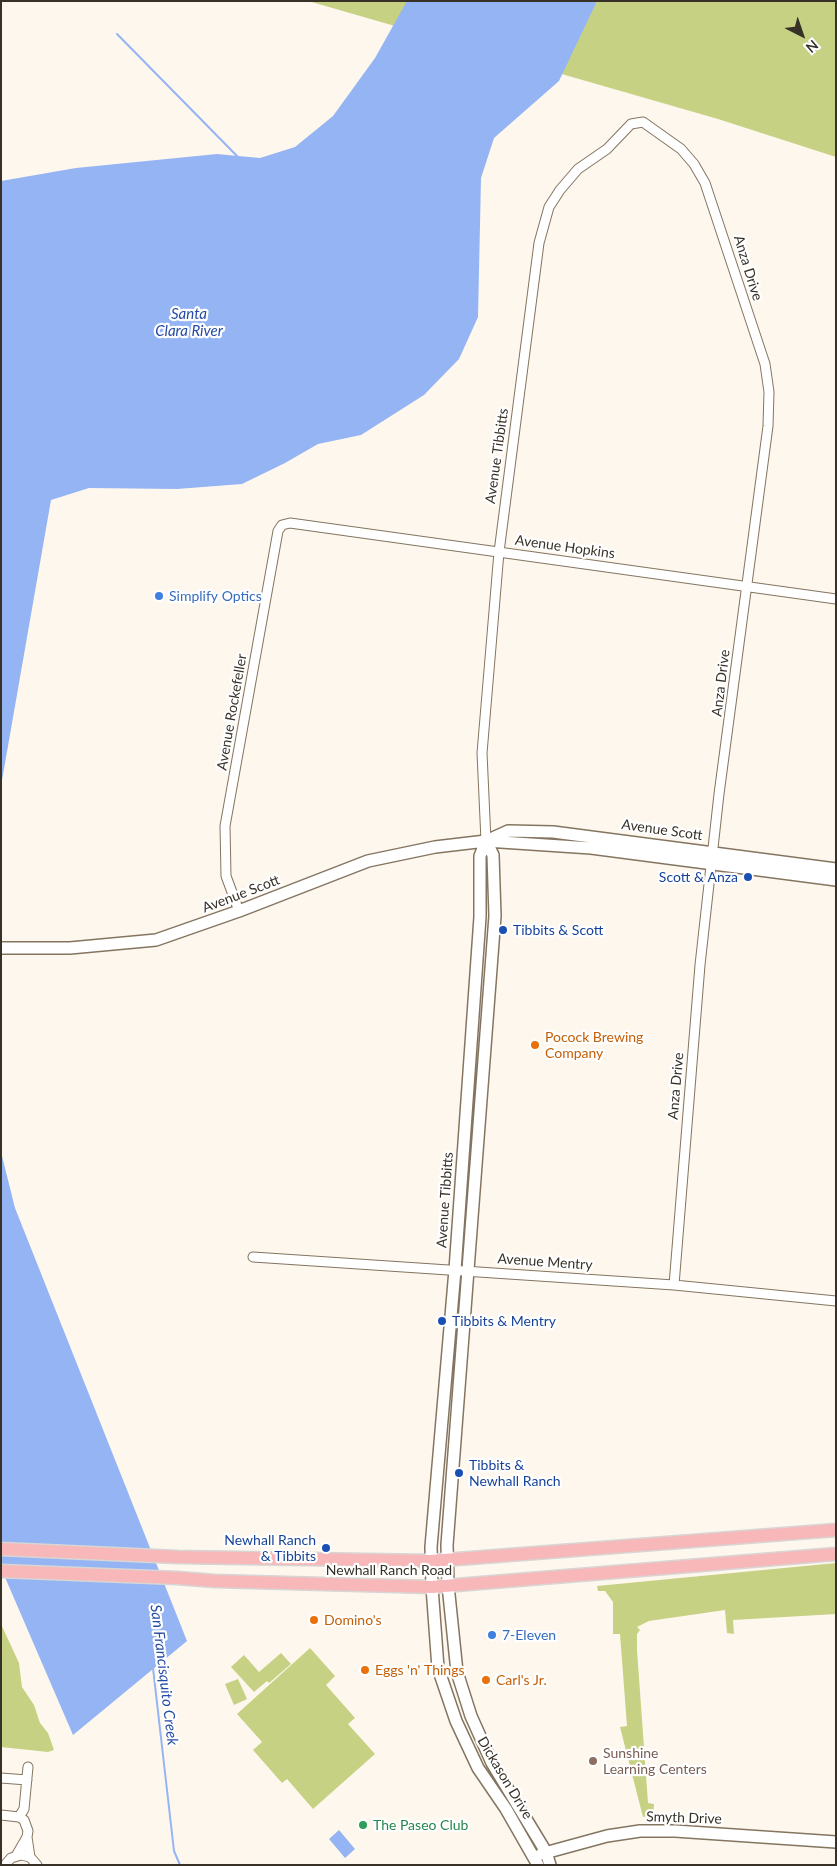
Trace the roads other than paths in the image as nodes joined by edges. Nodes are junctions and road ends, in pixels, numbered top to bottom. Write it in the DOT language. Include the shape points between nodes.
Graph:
graph roads {
  1 [pos="642,122"];
  2 [pos="290,523"];
  3 [pos="499,552"];
  4 [pos="746,587"];
  5 [pos="836,599"];
  6 [pos="486,841"];
  7 [pos="712,852"];
  8 [pos="710,864"];
  9 [pos="836,869"];
  10 [pos="836,880"];
  11 [pos="239,911"];
  12 [pos="1,948"];
  13 [pos="253,1257"];
  14 [pos="455,1270"];
  15 [pos="467,1271"];
  16 [pos="674,1285"];
  17 [pos="836,1301"];
  18 [pos="836,1530"];
  19 [pos="1,1549"];
  20 [pos="836,1554"];
  21 [pos="447,1560"];
  22 [pos="432,1561"];
  23 [pos="1,1571"];
  24 [pos="448,1585"];
  25 [pos="432,1587"];
  26 [pos="28,1767"];
  27 [pos="1,1778"];
  28 [pos="27,1780"];
  29 [pos="1,1816"];
  30 [pos="19,1817"];
  31 [pos="27,1837"];
  32 [pos="836,1842"];
  33 [pos="546,1852"];
  34 [pos="16,1856"];
  35 [pos="30,1857"];
  36 [pos="536,1861"];
  37 [pos="5,1865"];
  38 [pos="37,1865"];
  39 [pos="550,1865"];
  1 -- 3 [label="street, Avenue Tibbitts" via="631,124 607,149 578,169 560,190 544,221"];
  1 -- 4 [label="street, Anza Drive" via="681,149 705,183 768,374 768,426"];
  2 -- 3 [label="street, Avenue Hopkins"];
  2 -- 11 [label="street, Avenue Rockefeller" via="282,525 278,531 225,826 226,876"];
  3 -- 4 [label="street, Avenue Hopkins"];
  3 -- 6 [label="street, Avenue Tibbitts" via="482,753"];
  4 -- 5 [label="street, Avenue Hopkins"];
  4 -- 7 [label="street, Anza Drive"];
  6 -- 7 [label="street, Avenue Scott" via="508,831 553,832"];
  6 -- 8 [label="street, Avenue Scott" via="591,848"];
  6 -- 11 [label="street, Avenue Scott" via="435,847 368,861"];
  6 -- 14 [label="street, Avenue Tibbitts" via="480,856 480,917"];
  6 -- 15 [label="street, Avenue Tibbitts" via="493,856 495,916"];
  7 -- 8 [label="street, Anza Drive"];
  7 -- 9 [label="street, Avenue Scott"];
  8 -- 10 [label="street, Avenue Scott"];
  8 -- 16 [label="street, Anza Drive"];
  11 -- 12 [label="street, Avenue Scott" via="156,940 70,948"];
  13 -- 14 [label="street, Avenue Mentry"];
  14 -- 15 [label="street, Avenue Mentry"];
  14 -- 22 [label="street, Avenue Tibbitts"];
  15 -- 16 [label="street, Avenue Mentry"];
  15 -- 21 [label="street, Avenue Tibbitts"];
  16 -- 17 [label="street, Avenue Mentry"];
  18 -- 21 [label="main road, Newhall Ranch Road"];
  19 -- 22 [label="main road, Newhall Ranch Road" via="178,1557"];
  20 -- 24 [label="main road, Newhall Ranch Road"];
  21 -- 22 [label="main road, Newhall Ranch Road"];
  21 -- 24 [label="street, Dickason Drive"];
  22 -- 25 [label="street, Dickason Drive"];
  23 -- 25 [label="main road, Newhall Ranch Road"];
  24 -- 25 [label="main road, Newhall Ranch Road"];
  24 -- 33 [label="street, Dickason Drive" via="458,1672 471,1716 492,1763"];
  25 -- 36 [label="street, Dickason Drive" via="438,1668 445,1694 478,1768"];
  26 -- 28 [label="street"];
  27 -- 28 [label="street"];
  28 -- 30 [label="street" via="24,1809"];
  29 -- 30 [label="street"];
  30 -- 31 [label="street" via="26,1824"];
  31 -- 34 [label="street"];
  31 -- 35 [label="street"];
  32 -- 33 [label="street, Smyth Drive" via="640,1831"];
  33 -- 36 [label="street, Smyth Drive"];
  33 -- 39 [label="street, Dickason Drive"];
  34 -- 35 [label="street"];
  34 -- 37 [label="street"];
  35 -- 38 [label="street"];
}
